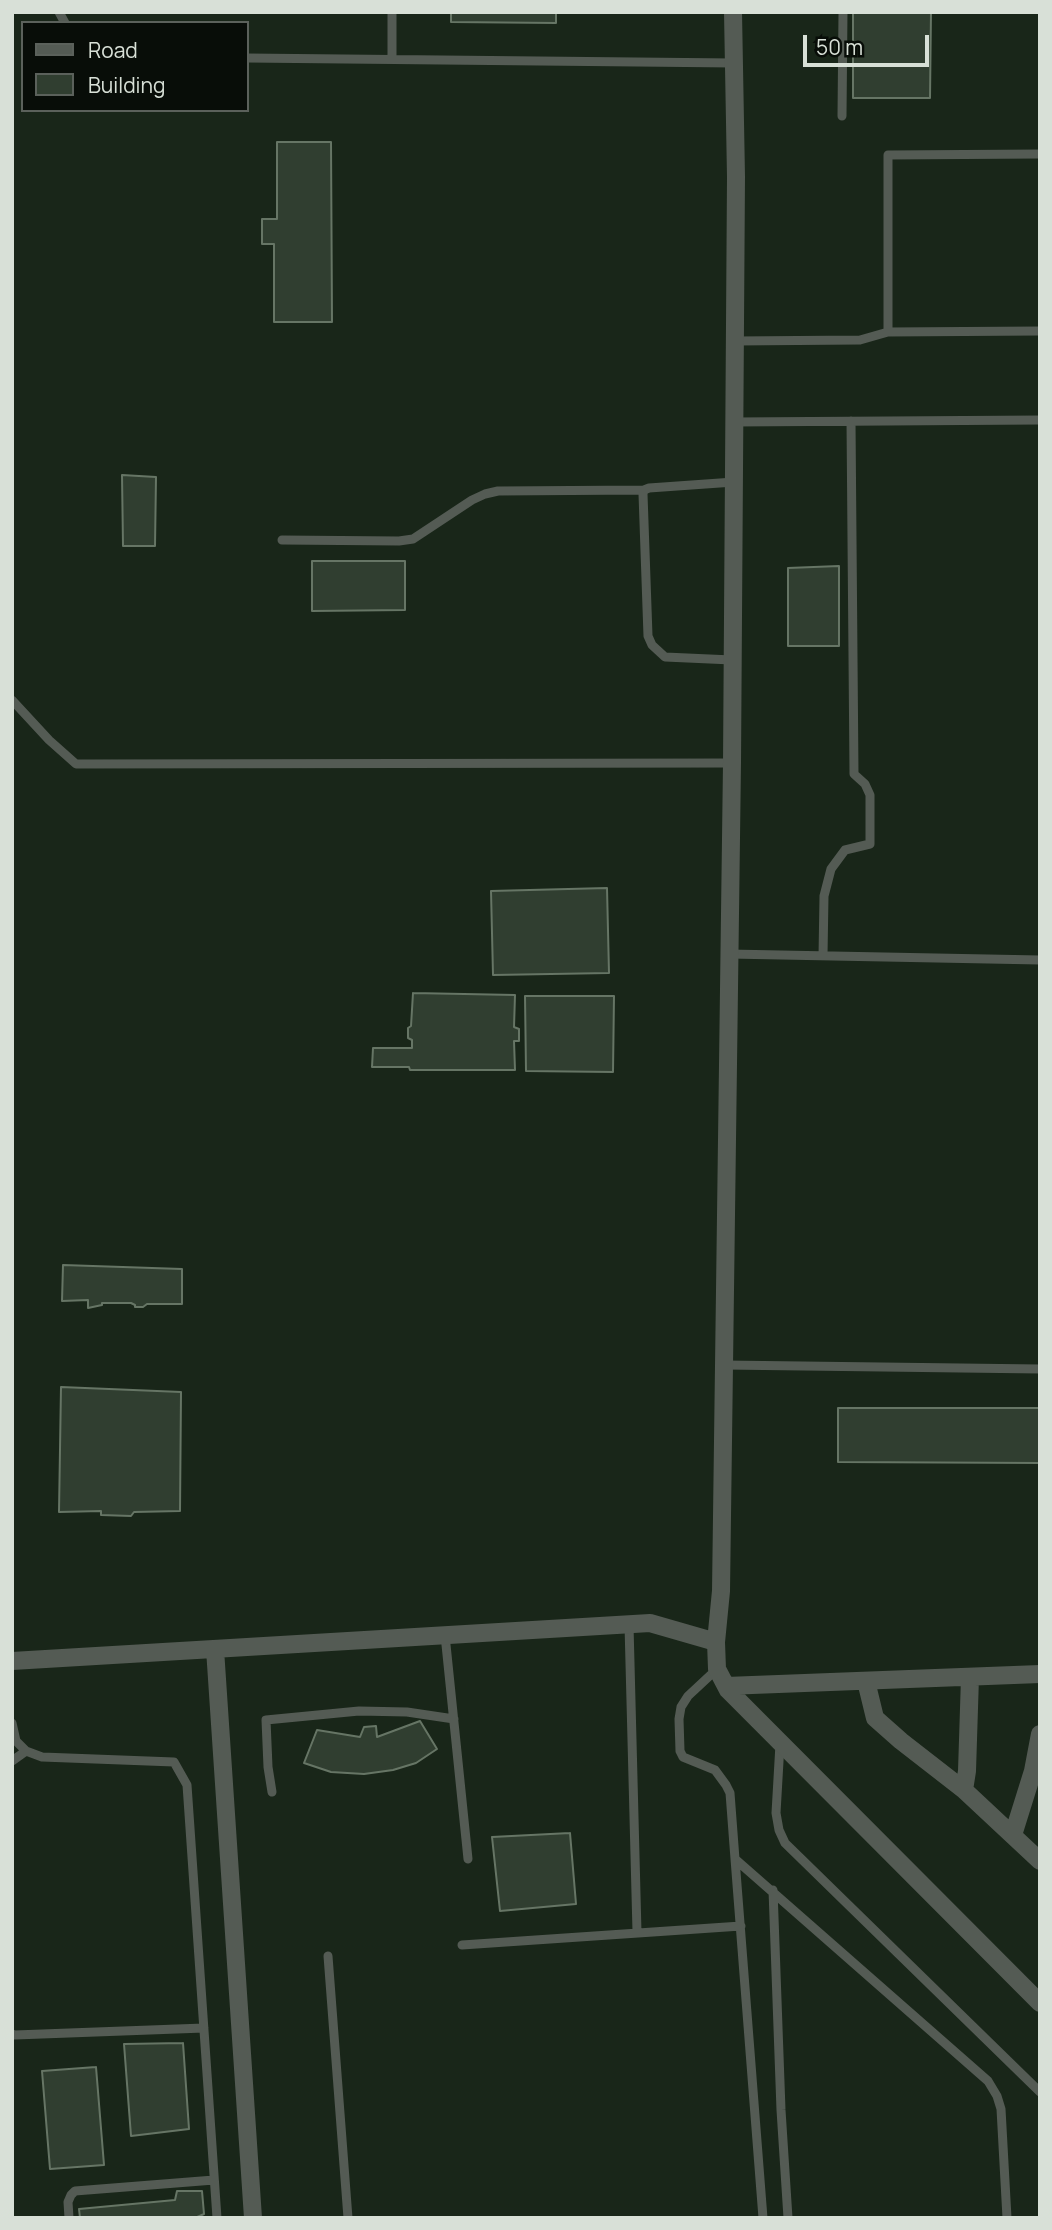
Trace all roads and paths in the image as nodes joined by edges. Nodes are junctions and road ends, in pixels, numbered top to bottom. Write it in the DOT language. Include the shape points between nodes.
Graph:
graph roads {
  1 [pos="392,12"];
  2 [pos="733,12"];
  3 [pos="843,12"];
  4 [pos="248,58"];
  5 [pos="391,58"];
  6 [pos="734,63"];
  7 [pos="842,116"];
  8 [pos="1040,154"];
  9 [pos="1040,331"];
  10 [pos="888,332"];
  11 [pos="734,341"];
  12 [pos="1040,420"];
  13 [pos="851,421"];
  14 [pos="734,422"];
  15 [pos="734,482"];
  16 [pos="644,490"];
  17 [pos="282,540"];
  18 [pos="733,660"];
  19 [pos="12,700"];
  20 [pos="732,763"];
  21 [pos="729,954"];
  22 [pos="823,956"];
  23 [pos="1040,960"];
  24 [pos="724,1365"];
  25 [pos="1040,1370"];
  26 [pos="629,1625"];
  27 [pos="445,1635"];
  28 [pos="716,1642"];
  29 [pos="215,1649"];
  30 [pos="12,1661"];
  31 [pos="717,1669"];
  32 [pos="1040,1674"];
  33 [pos="970,1677"];
  34 [pos="866,1681"];
  35 [pos="726,1686"];
  36 [pos="454,1719"];
  37 [pos="12,1723"];
  38 [pos="1040,1734"];
  39 [pos="780,1742"];
  40 [pos="26,1751"];
  41 [pos="12,1761"];
  42 [pos="964,1790"];
  43 [pos="272,1792"];
  44 [pos="1013,1835"];
  45 [pos="1038,1857"];
  46 [pos="468,1859"];
  47 [pos="736,1859"];
  48 [pos="773,1890"];
  49 [pos="741,1926"];
  50 [pos="637,1932"];
  51 [pos="462,1945"];
  52 [pos="328,1956"];
  53 [pos="1040,2003"];
  54 [pos="204,2028"];
  55 [pos="12,2034"];
  56 [pos="1040,2092"];
  57 [pos="214,2180"];
  58 [pos="68,2218"];
  59 [pos="217,2218"];
  60 [pos="253,2218"];
  61 [pos="348,2218"];
  62 [pos="763,2218"];
  63 [pos="788,2218"];
  64 [pos="1007,2218"];
  1 -- 5 [label="lane"];
  2 -- 6 [label="street"];
  3 -- 7 [label="lane"];
  4 -- 5 [label="lane"];
  5 -- 6 [label="lane"];
  6 -- 11 [label="street"];
  8 -- 10 [label="lane" via="888,155"];
  9 -- 10 [label="lane"];
  10 -- 11 [label="lane" via="860,340"];
  11 -- 14 [label="street"];
  12 -- 13 [label="lane"];
  13 -- 14 [label="lane"];
  13 -- 22 [label="lane" via="854,774 870,795 870,844 845,850 831,869 824,896"];
  14 -- 15 [label="street"];
  15 -- 16 [label="lane"];
  15 -- 18 [label="street"];
  16 -- 17 [label="lane" via="498,491 472,500 413,539"];
  16 -- 18 [label="lane" via="648,636 652,645 665,657"];
  18 -- 20 [label="street"];
  19 -- 20 [label="lane" via="76,764"];
  20 -- 21 [label="street"];
  21 -- 22 [label="lane"];
  21 -- 24 [label="street"];
  22 -- 23 [label="lane"];
  24 -- 25 [label="lane"];
  24 -- 28 [label="street" via="721,1591"];
  26 -- 27 [label="street"];
  26 -- 28 [label="street" via="650,1623"];
  26 -- 50 [label="lane"];
  27 -- 29 [label="street"];
  27 -- 36 [label="lane"];
  28 -- 31 [label="street"];
  29 -- 30 [label="street"];
  29 -- 60 [label="street"];
  31 -- 35 [label="street"];
  31 -- 47 [label="lane" via="681,1707 680,1751 683,1757 715,1770 726,1785"];
  32 -- 33 [label="street"];
  33 -- 34 [label="street"];
  33 -- 42 [label="street"];
  34 -- 35 [label="street"];
  34 -- 42 [label="street" via="875,1718"];
  35 -- 39 [label="street"];
  36 -- 43 [label="lane" via="359,1711 266,1720"];
  36 -- 46 [label="lane"];
  37 -- 40 [label="lane" via="16,1741"];
  38 -- 44 [label="street"];
  39 -- 53 [label="street"];
  39 -- 56 [label="lane" via="776,1814 785,1843"];
  40 -- 41 [label="lane"];
  40 -- 54 [label="lane" via="42,1757 159,1760 174,1762 181,1771 187,1785"];
  42 -- 44 [label="street"];
  44 -- 45 [label="street"];
  47 -- 48 [label="lane"];
  47 -- 49 [label="lane"];
  48 -- 63 [label="lane"];
  48 -- 64 [label="lane" via="988,2081 1001,2109"];
  49 -- 50 [label="lane"];
  49 -- 62 [label="lane"];
  50 -- 51 [label="lane"];
  52 -- 61 [label="lane"];
  54 -- 55 [label="lane"];
  54 -- 57 [label="lane"];
  57 -- 58 [label="lane" via="75,2192 68,2202"];
  57 -- 59 [label="lane"];
}
